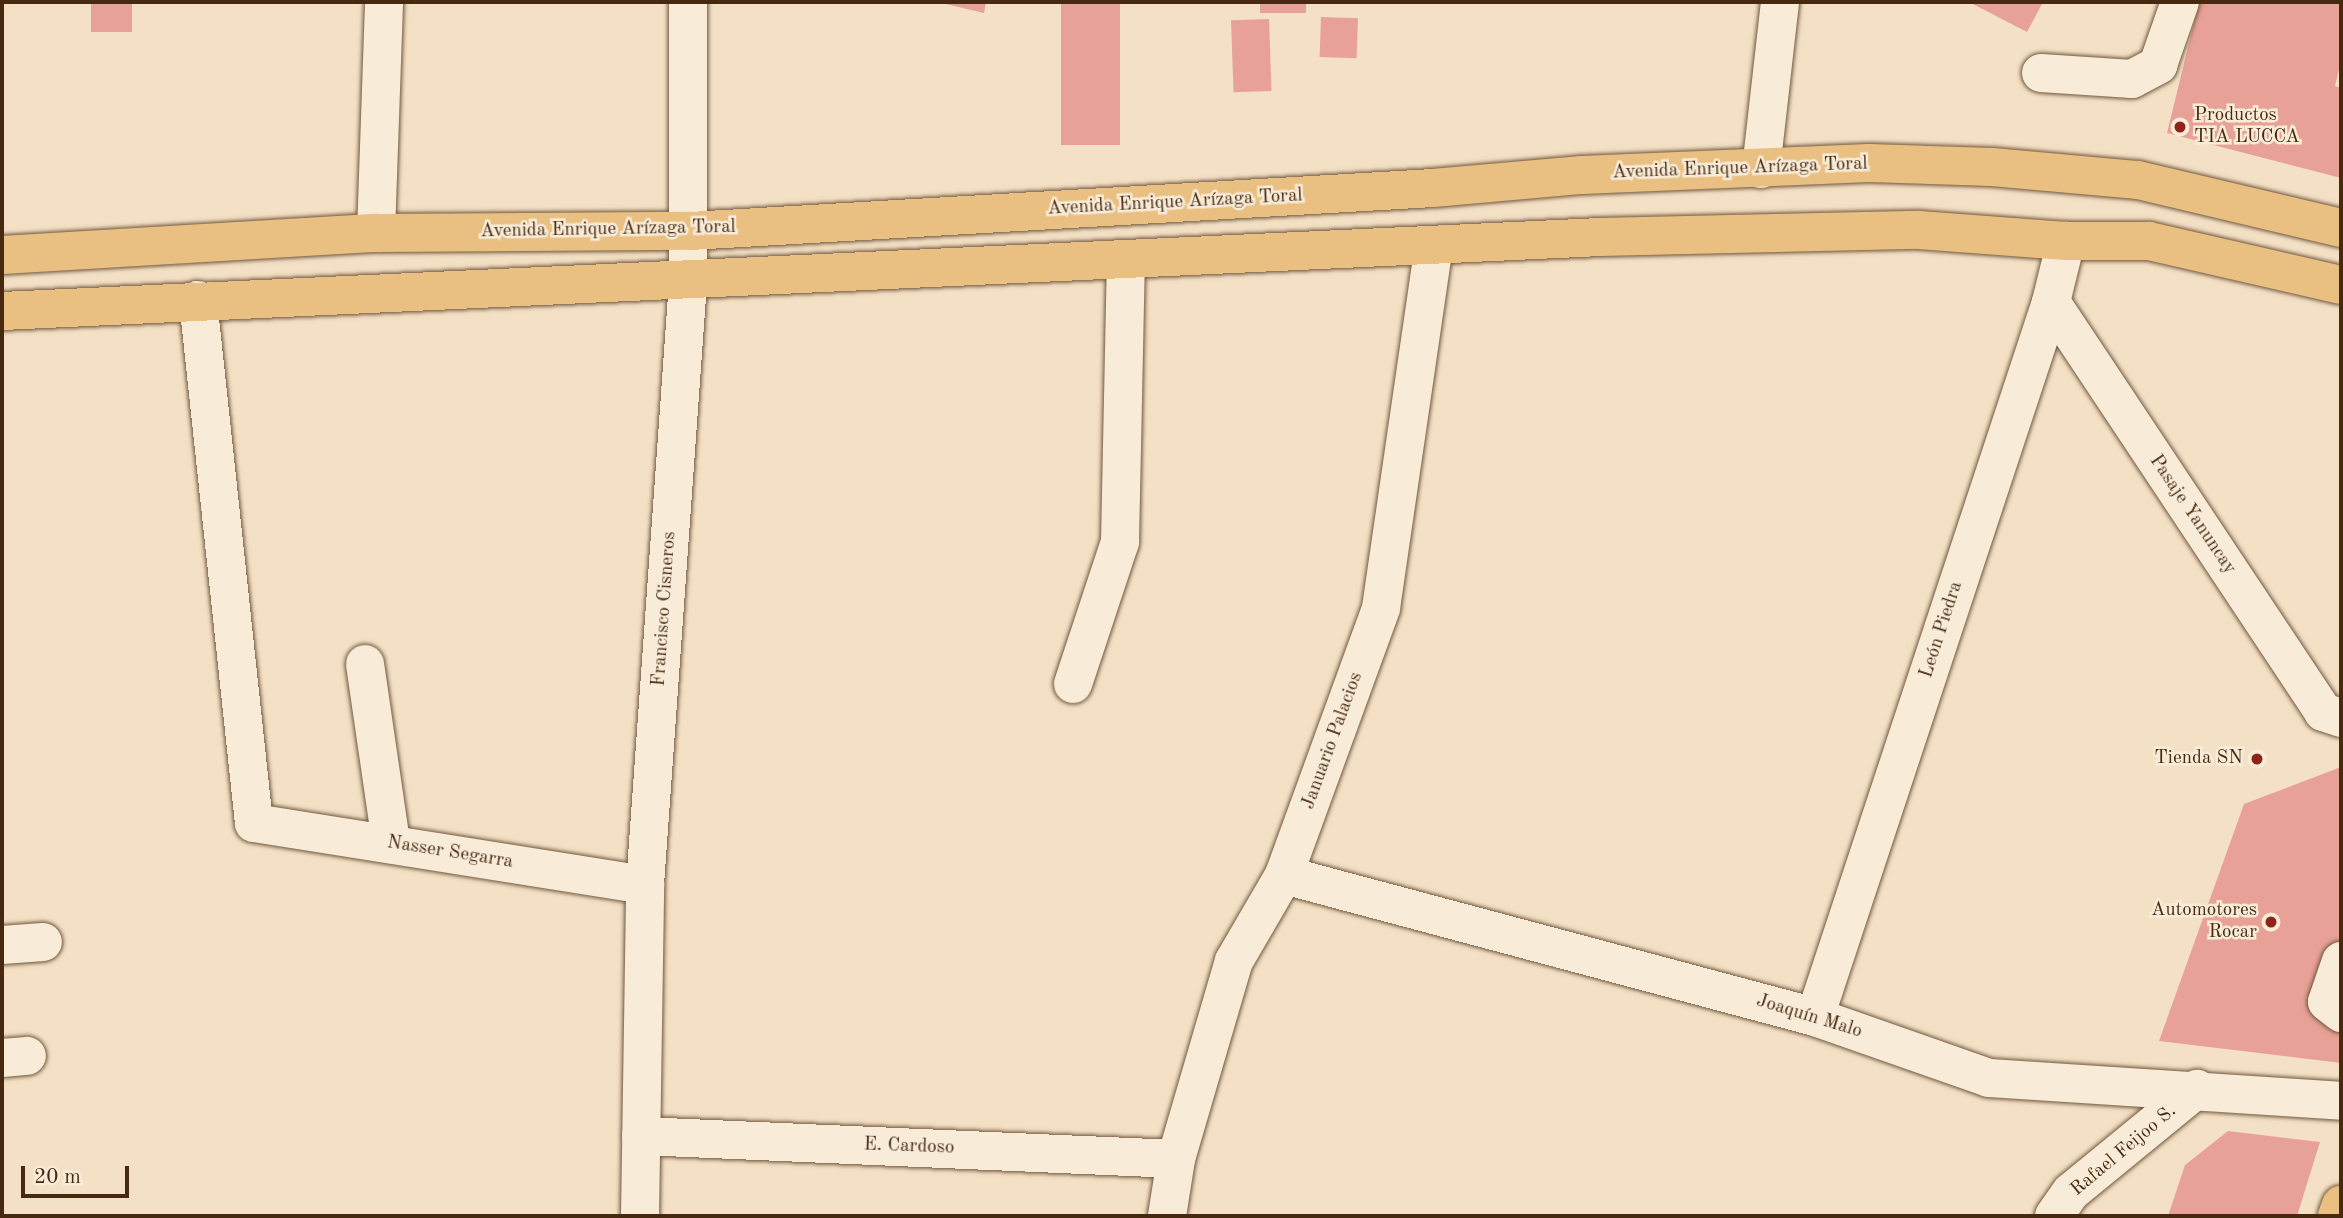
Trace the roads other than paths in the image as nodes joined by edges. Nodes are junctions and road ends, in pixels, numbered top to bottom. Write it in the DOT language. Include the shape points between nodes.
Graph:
graph roads {
  1 [pos="384,2"];
  2 [pos="688,2"];
  3 [pos="1780,2"];
  4 [pos="2180,2"];
  5 [pos="2041,73"];
  6 [pos="1761,169"];
  7 [pos="2341,228"];
  8 [pos="690,231"];
  9 [pos="376,233"];
  10 [pos="2066,241"];
  11 [pos="1434,246"];
  12 [pos="2,255"];
  13 [pos="1126,261"];
  14 [pos="688,282"];
  15 [pos="2341,285"];
  16 [pos="198,300"];
  17 [pos="2050,302"];
  18 [pos="2,311"];
  19 [pos="365,663"];
  20 [pos="1073,684"];
  21 [pos="2341,718"];
  22 [pos="391,843"];
  23 [pos="1284,875"];
  24 [pos="645,885"];
  25 [pos="43,942"];
  26 [pos="2,945"];
  27 [pos="2341,961"];
  28 [pos="2341,1013"];
  29 [pos="1815,1017"];
  30 [pos="2197,1089"];
  31 [pos="2341,1101"];
  32 [pos="641,1136"];
  33 [pos="1176,1159"];
  34 [pos="2341,1205"];
  35 [pos="640,1216"];
  36 [pos="1167,1216"];
  37 [pos="2054,1216"];
  38 [pos="2337,1216"];
  1 -- 9 [label="street"];
  2 -- 8 [label="street, Francisco Cisneros"];
  3 -- 6 [label="street"];
  4 -- 5 [label="street" via="2158,65 2132,79"];
  6 -- 7 [label="main road, Avenida Enrique Arízaga Toral" via="1868,163 1992,167 2138,180"];
  6 -- 8 [label="main road, Avenida Enrique Arízaga Toral" via="1582,175 1419,189"];
  8 -- 9 [label="main road, Avenida Enrique Arízaga Toral"];
  8 -- 14 [label="street, Francisco Cisneros"];
  9 -- 12 [label="main road, Avenida Enrique Arízaga Toral"];
  10 -- 11 [label="main road" via="1919,230"];
  10 -- 15 [label="main road" via="2149,241"];
  10 -- 17 [label="street, León Piedra"];
  11 -- 13 [label="main road"];
  11 -- 23 [label="street, Januario Palacios" via="1381,608"];
  13 -- 14 [label="main road"];
  13 -- 20 [label="street" via="1120,542"];
  14 -- 16 [label="main road"];
  14 -- 24 [label="street, Francisco Cisneros"];
  16 -- 18 [label="main road"];
  16 -- 22 [label="street, Nasser Segarra" via="254,823"];
  17 -- 21 [label="street, Pasaje Yanuncay" via="2323,712"];
  17 -- 29 [label="street, León Piedra"];
  19 -- 22 [label="street"];
  22 -- 24 [label="street, Nasser Segarra"];
  23 -- 29 [label="street, Joaquín Malo"];
  23 -- 33 [label="street, Januario Palacios" via="1234,961"];
  24 -- 32 [label="street, Francisco Cisneros"];
  25 -- 26 [label="street"];
  27 -- 28 [label="street" via="2328,1003"];
  29 -- 30 [label="street, Joaquín Malo" via="1989,1078"];
  30 -- 31 [label="street, Joaquín Malo"];
  30 -- 37 [label="street, Rafael Feijoo S." via="2071,1192"];
  32 -- 33 [label="street, E. Cardoso"];
  32 -- 35 [label="street, Francisco Cisneros"];
  33 -- 36 [label="street, Januario Palacios"];
  34 -- 38 [label="main road"];
}
